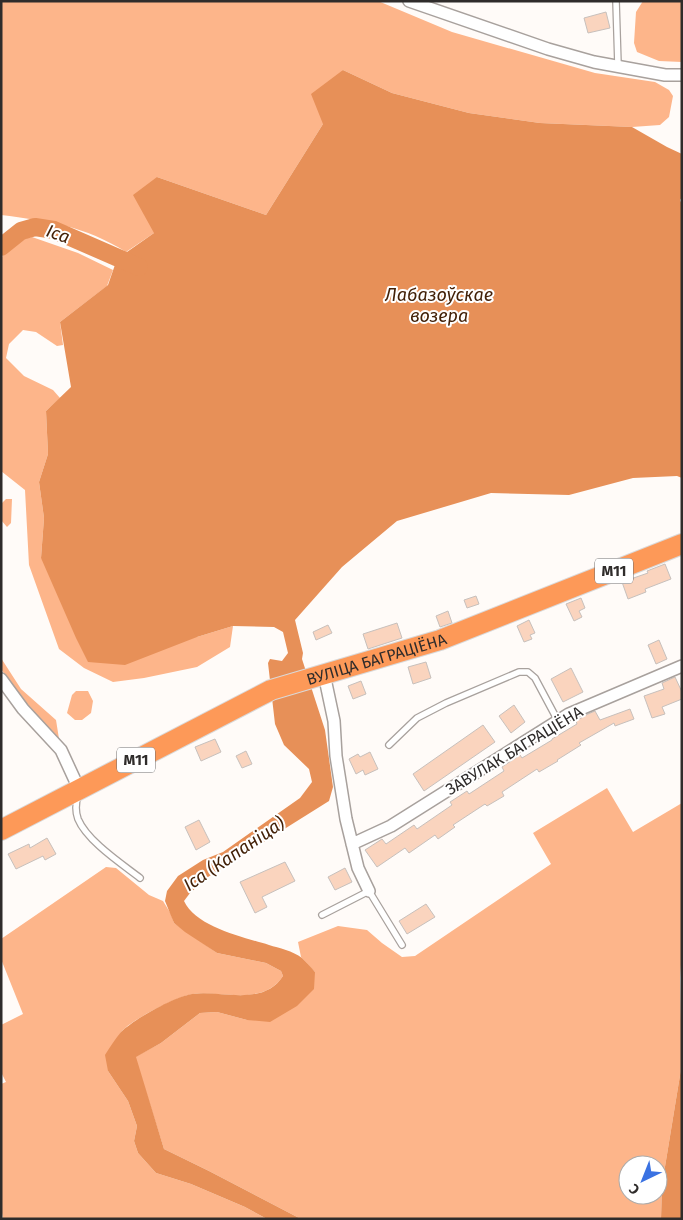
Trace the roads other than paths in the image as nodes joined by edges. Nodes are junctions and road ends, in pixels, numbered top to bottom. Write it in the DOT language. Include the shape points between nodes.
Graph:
graph roads {
  1 [pos="409,1"];
  2 [pos="616,1"];
  3 [pos="618,65"];
  4 [pos="682,75"];
  5 [pos="682,544"];
  6 [pos="682,666"];
  7 [pos="317,676"];
  8 [pos="1,679"];
  9 [pos="558,721"];
  10 [pos="389,745"];
  11 [pos="79,789"];
  12 [pos="1,830"];
  13 [pos="352,844"];
  14 [pos="140,878"];
  15 [pos="369,891"];
  16 [pos="322,915"];
  17 [pos="402,945"];
  1 -- 3 [label="street" via="548,49"];
  2 -- 3 [label="lane"];
  3 -- 4 [label="street"];
  5 -- 7 [label="highway, ВУЛІЦА БАГРАЦІЁНА / М11" via="440,640"];
  6 -- 9 [label="street, ЗАВУЛАК БАГРАЦІЁНА"];
  7 -- 11 [label="highway, ВУЛІЦА БАГРАЦІЁНА / М11" via="270,690"];
  7 -- 13 [label="street" via="334,721 336,756"];
  8 -- 11 [label="street" via="23,709 61,750"];
  9 -- 10 [label="lane" via="535,678 528,672 519,672 417,718"];
  9 -- 13 [label="street, ЗАВУЛАК БАГРАЦІЁНА" via="391,826"];
  11 -- 12 [label="highway, ВУЛІЦА БАГРАЦІЁНА / М11"];
  11 -- 14 [label="lane" via="76,803 78,818 85,829 100,847"];
  13 -- 15 [label="street" via="358,868"];
  15 -- 16 [label="lane"];
  15 -- 17 [label="lane"];
}
